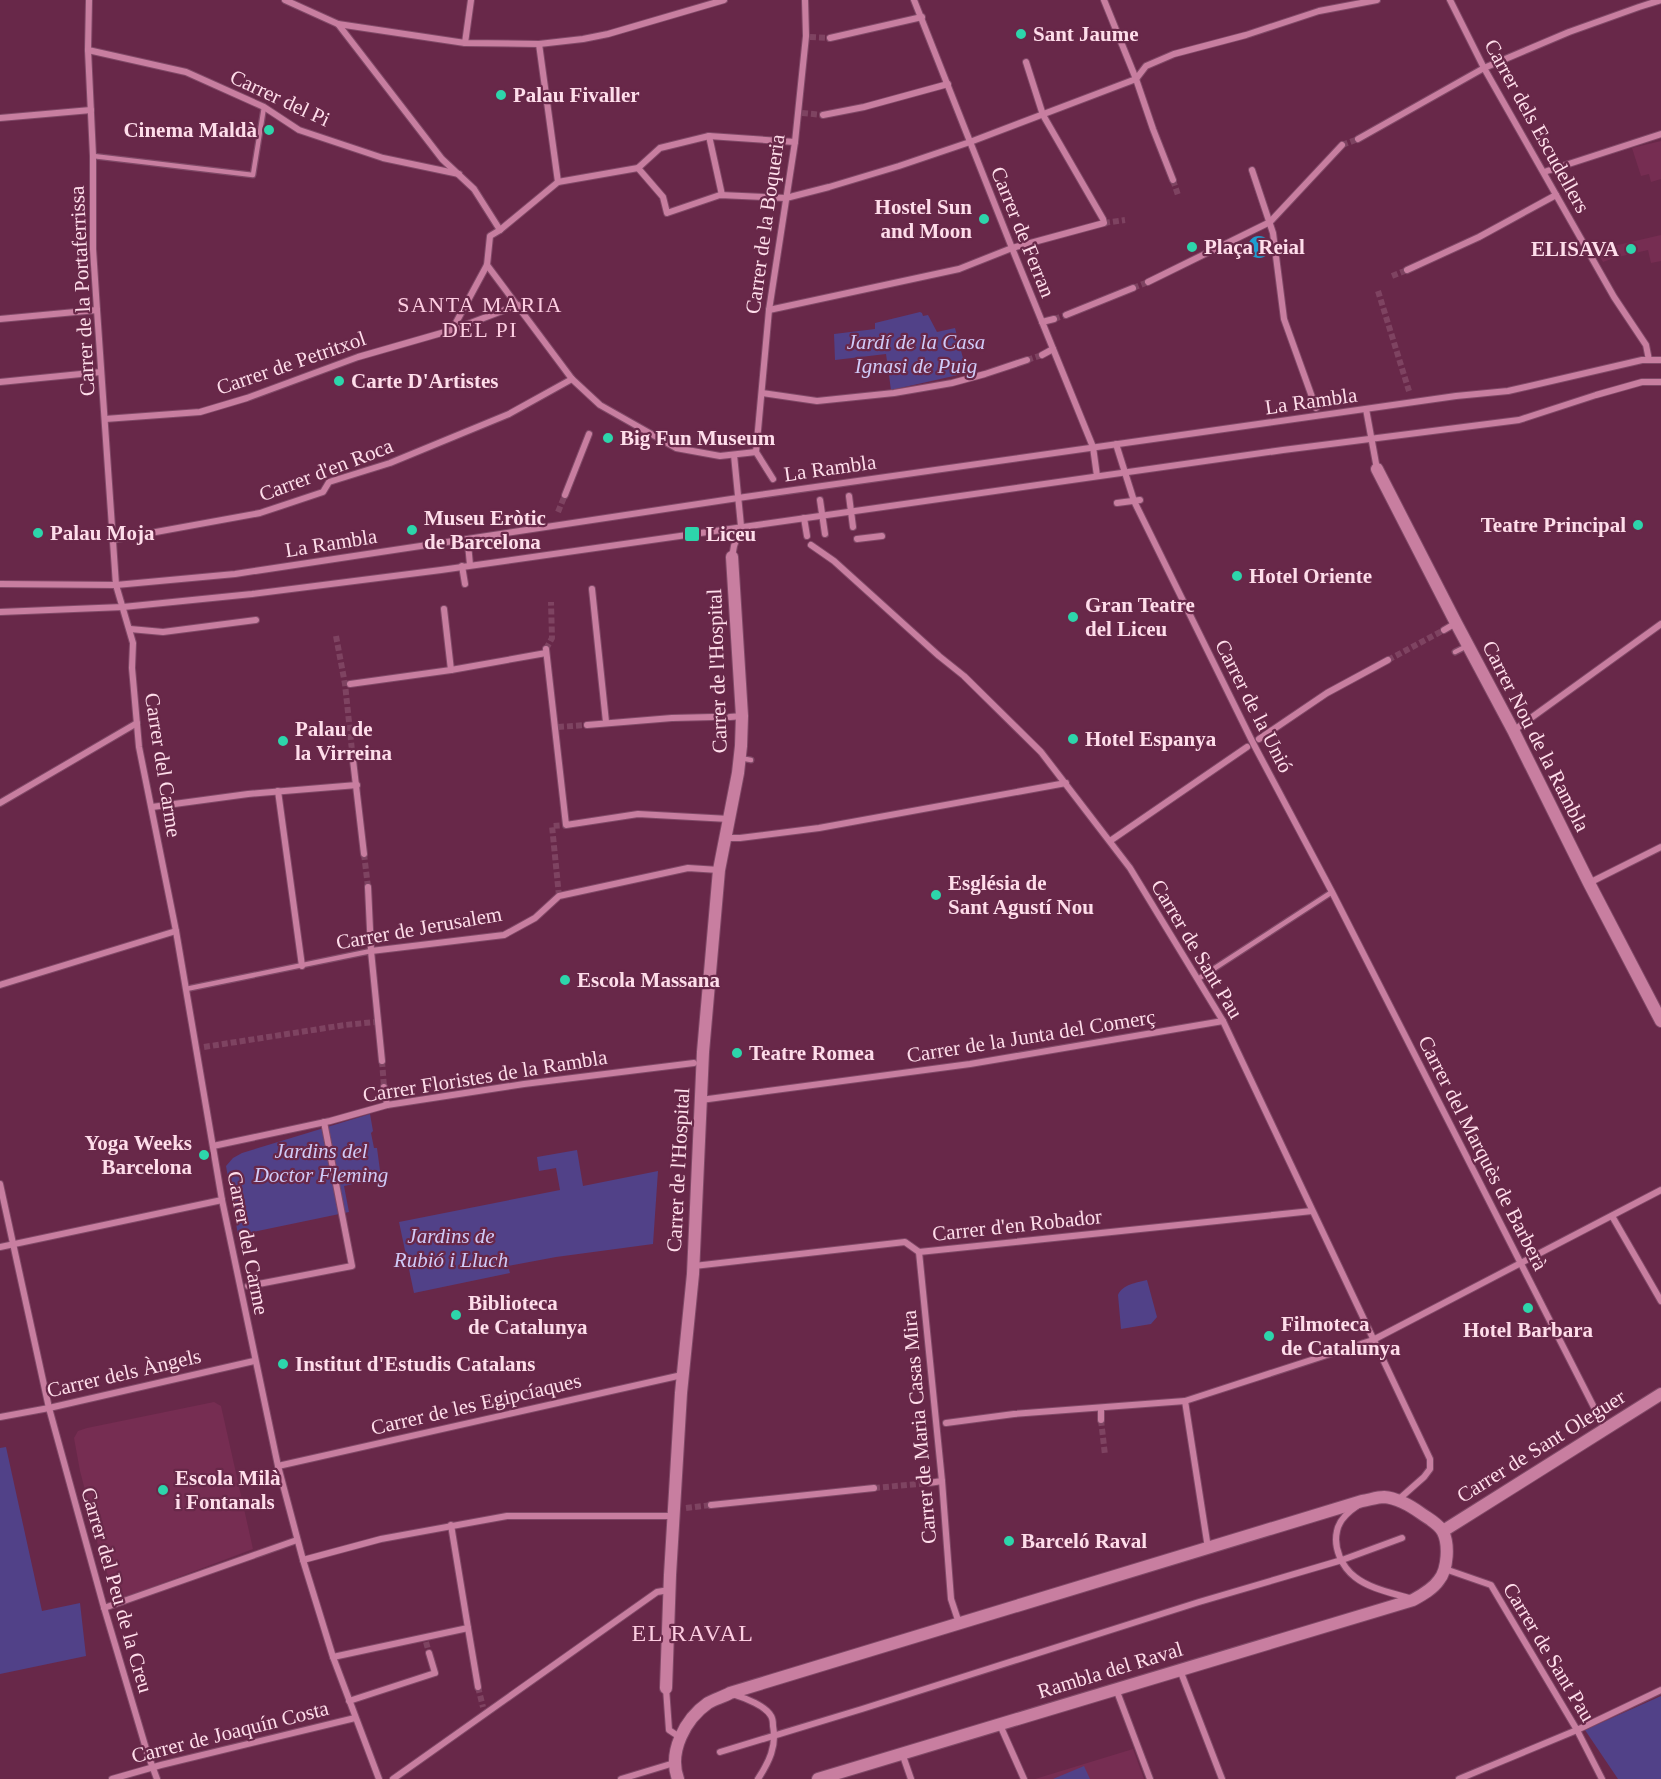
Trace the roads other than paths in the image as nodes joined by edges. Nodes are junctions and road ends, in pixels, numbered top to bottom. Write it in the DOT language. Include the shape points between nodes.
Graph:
graph roads {
  1 [pos="89,0"];
  2 [pos="285,0"];
  3 [pos="471,0"];
  4 [pos="724,0"];
  5 [pos="805,0"];
  6 [pos="914,0"];
  7 [pos="1104,0"];
  8 [pos="1377,0"];
  9 [pos="1450,0"];
  10 [pos="1661,0"];
  11 [pos="922,17"];
  12 [pos="338,24"];
  13 [pos="830,38"];
  14 [pos="465,43"];
  15 [pos="539,44"];
  16 [pos="88,50"];
  17 [pos="1026,62"];
  18 [pos="1484,68"];
  19 [pos="1136,79"];
  20 [pos="948,84"];
  21 [pos="264,108"];
  22 [pos="91,110"];
  23 [pos="823,115"];
  24 [pos="1043,115"];
  25 [pos="0,118"];
  26 [pos="1661,134"];
  27 [pos="709,136"];
  28 [pos="1358,139"];
  29 [pos="795,142"];
  30 [pos="970,142"];
  31 [pos="1342,145"];
  32 [pos="93,156"];
  33 [pos="638,168"];
  34 [pos="1252,170"];
  35 [pos="1544,172"];
  36 [pos="459,174"];
  37 [pos="1173,180"];
  38 [pos="558,182"];
  39 [pos="721,195"];
  40 [pos="1556,195"];
  41 [pos="786,198"];
  42 [pos="1270,222"];
  43 [pos="500,230"];
  44 [pos="1012,248"];
  45 [pos="488,265"];
  46 [pos="1407,270"];
  47 [pos="1148,282"];
  48 [pos="1133,288"];
  49 [pos="518,305"];
  50 [pos="97,310"];
  51 [pos="769,310"];
  52 [pos="1066,315"];
  53 [pos="1054,319"];
  54 [pos="0,320"];
  55 [pos="1042,322"];
  56 [pos="452,330"];
  57 [pos="1053,349"];
  58 [pos="1042,355"];
  59 [pos="1027,360"];
  60 [pos="1649,360"];
  61 [pos="1661,360"];
  62 [pos="101,372"];
  63 [pos="572,379"];
  64 [pos="0,382"];
  65 [pos="1661,382"];
  66 [pos="762,393"];
  67 [pos="1316,408"];
  68 [pos="1366,409"];
  69 [pos="105,419"];
  70 [pos="590,434"];
  71 [pos="1372,439"];
  72 [pos="1116,444"];
  73 [pos="1093,447"];
  74 [pos="756,452"];
  75 [pos="734,455"];
  76 [pos="1377,469"];
  77 [pos="1125,473"];
  78 [pos="1097,477"];
  79 [pos="773,478"];
  80 [pos="565,495"];
  81 [pos="849,496"];
  82 [pos="820,500"];
  83 [pos="1137,500"];
  84 [pos="739,502"];
  85 [pos="1117,503"];
  86 [pos="851,511"];
  87 [pos="822,515"];
  88 [pos="804,518"];
  89 [pos="741,526"];
  90 [pos="853,527"];
  91 [pos="825,534"];
  92 [pos="807,536"];
  93 [pos="882,536"];
  94 [pos="857,539"];
  95 [pos="112,540"];
  96 [pos="468,544"];
  97 [pos="811,545"];
  98 [pos="733,552"];
  99 [pos="470,565"];
  100 [pos="462,566"];
  101 [pos="116,583"];
  102 [pos="0,584"];
  103 [pos="465,584"];
  104 [pos="592,589"];
  105 [pos="123,607"];
  106 [pos="444,609"];
  107 [pos="0,612"];
  108 [pos="256,620"];
  109 [pos="1661,624"];
  110 [pos="130,628"];
  111 [pos="1468,646"];
  112 [pos="1455,652"];
  113 [pos="1388,660"];
  114 [pos="451,670"];
  115 [pos="350,684"];
  116 [pos="713,717"];
  117 [pos="606,722"];
  118 [pos="137,723"];
  119 [pos="587,724"];
  120 [pos="1513,731"];
  121 [pos="1259,739"];
  122 [pos="1247,747"];
  123 [pos="353,760"];
  124 [pos="1066,783"];
  125 [pos="357,785"];
  126 [pos="278,791"];
  127 [pos="0,803"];
  128 [pos="152,807"];
  129 [pos="729,819"];
  130 [pos="725,838"];
  131 [pos="1110,841"];
  132 [pos="1661,847"];
  133 [pos="364,854"];
  134 [pos="719,870"];
  135 [pos="1588,884"];
  136 [pos="368,887"];
  137 [pos="1332,892"];
  138 [pos="176,931"];
  139 [pos="371,951"];
  140 [pos="302,966"];
  141 [pos="1198,980"];
  142 [pos="0,985"];
  143 [pos="185,989"];
  144 [pos="1223,1021"];
  145 [pos="1661,1021"];
  146 [pos="382,1061"];
  147 [pos="694,1063"];
  148 [pos="384,1087"];
  149 [pos="701,1100"];
  150 [pos="387,1106"];
  151 [pos="324,1122"];
  152 [pos="213,1146"];
  153 [pos="0,1184"];
  154 [pos="1661,1190"];
  155 [pos="222,1200"];
  156 [pos="1312,1211"];
  157 [pos="1612,1216"];
  158 [pos="14,1244"];
  159 [pos="0,1247"];
  160 [pos="919,1252"];
  161 [pos="1521,1263"];
  162 [pos="693,1266"];
  163 [pos="248,1286"];
  164 [pos="1661,1301"];
  165 [pos="1373,1340"];
  166 [pos="254,1361"];
  167 [pos="682,1375"];
  168 [pos="1661,1395"];
  169 [pos="1185,1401"];
  170 [pos="49,1408"];
  171 [pos="1101,1408"];
  172 [pos="0,1417"];
  173 [pos="1101,1420"];
  174 [pos="946,1423"];
  175 [pos="1605,1429"];
  176 [pos="278,1466"];
  177 [pos="942,1481"];
  178 [pos="929,1483"];
  179 [pos="874,1488"];
  180 [pos="1398,1500"];
  181 [pos="1362,1501"];
  182 [pos="711,1505"];
  183 [pos="677,1511"];
  184 [pos="452,1525"];
  185 [pos="1443,1531"];
  186 [pos="1402,1538"];
  187 [pos="297,1540"];
  188 [pos="1208,1548"];
  189 [pos="303,1560"];
  190 [pos="1342,1560"];
  191 [pos="1444,1569"];
  192 [pos="670,1590"];
  193 [pos="1413,1600"];
  194 [pos="104,1608"];
  195 [pos="959,1624"];
  196 [pos="468,1628"];
  197 [pos="429,1653"];
  198 [pos="333,1657"];
  199 [pos="1180,1669"];
  200 [pos="478,1687"];
  201 [pos="666,1688"];
  202 [pos="1116,1689"];
  203 [pos="1661,1690"];
  204 [pos="730,1694"];
  205 [pos="349,1701"];
  206 [pos="483,1707"];
  207 [pos="485,1715"];
  208 [pos="355,1718"];
  209 [pos="1000,1724"];
  210 [pos="1576,1730"];
  211 [pos="775,1736"];
  212 [pos="681,1738"];
  213 [pos="720,1752"];
  214 [pos="902,1753"];
  215 [pos="674,1763"];
  216 [pos="152,1768"];
  217 [pos="112,1779"];
  218 [pos="157,1779"];
  219 [pos="379,1779"];
  220 [pos="393,1779"];
  221 [pos="621,1779"];
  222 [pos="678,1779"];
  223 [pos="758,1779"];
  224 [pos="818,1779"];
  225 [pos="910,1779"];
  226 [pos="1024,1779"];
  227 [pos="1150,1779"];
  228 [pos="1222,1779"];
  229 [pos="1459,1779"];
  230 [pos="1602,1779"];
  1 -- 16 [label="street, Carrer de la Portaferrissa"];
  2 -- 12 [label="street"];
  3 -- 14 [label="street"];
  4 -- 15 [label="street" via="608,34"];
  5 -- 29 [label="street, Carrer de la Boqueria" via="808,37"];
  6 -- 11 [label="street, Carrer de Ferran"];
  7 -- 19 [label="street"];
  8 -- 19 [label="street" via="1319,11 1174,54 1146,66"];
  9 -- 18 [label="street, Carrer dels Escudellers"];
  10 -- 18 [label="street" via="1569,32"];
  11 -- 13 [label="street"];
  11 -- 20 [label="street, Carrer de Ferran"];
  12 -- 14 [label="street"];
  12 -- 36 [label="street" via="442,159"];
  14 -- 15 [label="street"];
  15 -- 38 [label="street"];
  16 -- 21 [label="street, Carrer del Pi" via="186,72"];
  16 -- 22 [label="street, Carrer de la Portaferrissa"];
  17 -- 24 [label="street"];
  18 -- 28 [label="street"];
  18 -- 35 [label="street, Carrer dels Escudellers"];
  19 -- 24 [label="street"];
  19 -- 37 [label="street"];
  20 -- 23 [label="street"];
  20 -- 30 [label="street, Carrer de Ferran"];
  21 -- 32 [label="lane" via="253,175"];
  21 -- 36 [label="street, Carrer del Pi" via="299,130 382,158"];
  22 -- 25 [label="street"];
  22 -- 32 [label="street, Carrer de la Portaferrissa"];
  24 -- 30 [label="street"];
  24 -- 44 [label="street" via="1104,224"];
  26 -- 35 [label="street"];
  27 -- 29 [label="street"];
  27 -- 33 [label="street" via="660,148"];
  27 -- 39 [label="street"];
  29 -- 41 [label="street, Carrer de la Boqueria"];
  30 -- 41 [label="street"];
  30 -- 44 [label="street, Carrer de Ferran"];
  31 -- 42 [label="street"];
  32 -- 50 [label="street, Carrer de la Portaferrissa"];
  33 -- 38 [label="street"];
  33 -- 39 [label="street" via="663,197 667,213"];
  34 -- 42 [label="street"];
  35 -- 40 [label="street, Carrer dels Escudellers"];
  36 -- 43 [label="street" via="474,189"];
  38 -- 43 [label="street"];
  39 -- 41 [label="street"];
  40 -- 46 [label="street"];
  40 -- 60 [label="street, Carrer dels Escudellers" via="1646,345"];
  41 -- 51 [label="street, Carrer de la Boqueria"];
  42 -- 47 [label="street"];
  42 -- 67 [label="street" via="1284,319"];
  43 -- 45 [label="street" via="490,236"];
  44 -- 51 [label="street" via="959,269"];
  44 -- 55 [label="street, Carrer de Ferran"];
  45 -- 49 [label="street"];
  45 -- 56 [label="street"];
  48 -- 52 [label="street"];
  49 -- 56 [label="street, Carrer de Petritxol"];
  49 -- 63 [label="street"];
  50 -- 54 [label="street"];
  50 -- 62 [label="street, Carrer de la Portaferrissa"];
  51 -- 66 [label="street, Carrer de la Boqueria"];
  53 -- 55 [label="street"];
  55 -- 57 [label="street, Carrer de Ferran"];
  56 -- 69 [label="street, Carrer de Petritxol" via="358,357 200,411"];
  57 -- 58 [label="street"];
  57 -- 73 [label="street, Carrer de Ferran"];
  59 -- 66 [label="street" via="985,374 894,393 817,401"];
  60 -- 61 [label="street, La Rambla"];
  60 -- 68 [label="street, La Rambla" via="1508,392"];
  62 -- 64 [label="street"];
  62 -- 69 [label="street, Carrer de la Portaferrissa"];
  63 -- 75 [label="street" via="600,405 676,448"];
  63 -- 95 [label="street, Carrer d'en Roca" via="508,414 390,463 329,482 323,492 298,501 260,513"];
  65 -- 71 [label="street, La Rambla" via="1642,382 1519,420"];
  66 -- 74 [label="street, Carrer de la Boqueria"];
  68 -- 71 [label="street"];
  68 -- 72 [label="street, La Rambla"];
  69 -- 95 [label="street, Carrer de la Portaferrissa"];
  70 -- 80 [label="street"];
  71 -- 76 [label="street"];
  71 -- 77 [label="street, La Rambla"];
  72 -- 73 [label="street, La Rambla"];
  72 -- 77 [label="street, Carrer de la Unió"];
  73 -- 78 [label="street, Carrer de Ferran"];
  73 -- 84 [label="street, La Rambla"];
  74 -- 75 [label="street"];
  74 -- 79 [label="street"];
  75 -- 84 [label="street"];
  76 -- 111 [label="street, Carrer Nou de la Rambla" via="1450,626"];
  77 -- 78 [label="street, La Rambla"];
  77 -- 83 [label="street, Carrer de la Unió"];
  78 -- 86 [label="street, La Rambla"];
  81 -- 86 [label="street"];
  82 -- 87 [label="street"];
  83 -- 85 [label="street"];
  83 -- 137 [label="street, Carrer de la Unió" via="1253,743"];
  84 -- 89 [label="street"];
  84 -- 101 [label="street, La Rambla" via="235,574"];
  86 -- 87 [label="street, La Rambla"];
  86 -- 90 [label="street"];
  87 -- 88 [label="street, La Rambla"];
  87 -- 91 [label="street"];
  88 -- 89 [label="street, La Rambla"];
  88 -- 92 [label="street"];
  89 -- 98 [label="street"];
  89 -- 99 [label="street, La Rambla"];
  93 -- 94 [label="street"];
  95 -- 101 [label="street, Carrer de la Portaferrissa"];
  96 -- 99 [label="street"];
  97 -- 124 [label="street, Carrer de Sant Pau" via="964,676 1041,752"];
  98 -- 129 [label="street, Carrer de l'Hospital" via="736,717 746,759"];
  99 -- 100 [label="street, La Rambla"];
  100 -- 103 [label="street"];
  100 -- 105 [label="street, La Rambla"];
  101 -- 102 [label="street, La Rambla"];
  101 -- 105 [label="street, Carrer de la Portaferrissa"];
  104 -- 117 [label="street"];
  105 -- 107 [label="street, La Rambla"];
  105 -- 110 [label="street, Carrer del Carme"];
  106 -- 114 [label="street"];
  108 -- 110 [label="street" via="163,632"];
  109 -- 120 [label="street"];
  110 -- 118 [label="street, Carrer del Carme"];
  111 -- 112 [label="lane"];
  111 -- 120 [label="street, Carrer Nou de la Rambla"];
  113 -- 121 [label="street" via="1328,693"];
  114 -- 115 [label="street"];
  114 -- 129 [label="street" via="546,651 566,825 638,814"];
  116 -- 117 [label="street"];
  117 -- 119 [label="street"];
  118 -- 127 [label="street"];
  118 -- 128 [label="street, Carrer del Carme"];
  120 -- 135 [label="street, Carrer Nou de la Rambla"];
  122 -- 131 [label="street"];
  123 -- 125 [label="street"];
  124 -- 130 [label="street" via="819,828"];
  124 -- 131 [label="street, Carrer de Sant Pau"];
  125 -- 126 [label="street"];
  125 -- 133 [label="street"];
  126 -- 128 [label="street"];
  126 -- 140 [label="street"];
  128 -- 138 [label="street, Carrer del Carme"];
  129 -- 130 [label="street, Carrer de l'Hospital"];
  130 -- 134 [label="street, Carrer de l'Hospital"];
  131 -- 141 [label="street, Carrer de Sant Pau"];
  132 -- 135 [label="street"];
  134 -- 139 [label="street, Carrer de Jerusalem" via="688,868 559,896 535,918 504,935"];
  134 -- 149 [label="street, Carrer de l'Hospital"];
  135 -- 145 [label="street, Carrer Nou de la Rambla"];
  136 -- 139 [label="street"];
  137 -- 141 [label="lane"];
  137 -- 161 [label="street, Carrer del Marquès de Barberà"];
  138 -- 142 [label="street"];
  138 -- 143 [label="street, Carrer del Carme"];
  139 -- 140 [label="lane, Carrer de Jerusalem"];
  139 -- 146 [label="street"];
  140 -- 143 [label="lane, Carrer de Jerusalem"];
  141 -- 144 [label="street, Carrer de Sant Pau"];
  143 -- 152 [label="street, Carrer del Carme"];
  144 -- 149 [label="street, Carrer de la Junta del Comerç" via="970,1064"];
  144 -- 156 [label="street, Carrer de Sant Pau"];
  147 -- 150 [label="street, Carrer Floristes de la Rambla"];
  148 -- 150 [label="street"];
  149 -- 162 [label="street, Carrer de l'Hospital"];
  150 -- 151 [label="street, Carrer Floristes de la Rambla"];
  151 -- 152 [label="street, Carrer Floristes de la Rambla"];
  151 -- 163 [label="street" via="352,1266"];
  152 -- 155 [label="street, Carrer del Carme"];
  153 -- 158 [label="street, Carrer del Peu de la Creu"];
  154 -- 157 [label="street"];
  155 -- 158 [label="street"];
  155 -- 166 [label="street, Carrer del Carme"];
  156 -- 160 [label="street, Carrer d'en Robador"];
  156 -- 165 [label="street, Carrer de Sant Pau"];
  157 -- 161 [label="street"];
  157 -- 164 [label="street"];
  158 -- 159 [label="street"];
  158 -- 170 [label="street, Carrer del Peu de la Creu"];
  160 -- 162 [label="street, Carrer d'en Robador" via="905,1242"];
  160 -- 177 [label="street, Carrer de Maria Casas Mira"];
  161 -- 165 [label="street"];
  161 -- 175 [label="street, Carrer del Marquès de Barberà"];
  162 -- 167 [label="street, Carrer de l'Hospital"];
  165 -- 169 [label="street"];
  165 -- 180 [label="street, Carrer de Sant Pau" via="1430,1459 1430,1469 1424,1477"];
  166 -- 170 [label="street, Carrer dels Àngels"];
  166 -- 176 [label="street, Carrer del Carme"];
  167 -- 176 [label="street, Carrer de les Egipcíaques"];
  167 -- 183 [label="street, Carrer de l'Hospital"];
  168 -- 175 [label="street, Carrer de Sant Oleguer"];
  169 -- 171 [label="street"];
  169 -- 188 [label="street"];
  170 -- 172 [label="street, Carrer dels Àngels"];
  170 -- 194 [label="street, Carrer del Peu de la Creu"];
  171 -- 173 [label="street"];
  171 -- 174 [label="street"];
  175 -- 185 [label="street, Carrer de Sant Oleguer"];
  176 -- 187 [label="street, Carrer del Carme"];
  177 -- 178 [label="street"];
  177 -- 195 [label="street, Carrer de Maria Casas Mira" via="951,1599"];
  179 -- 182 [label="street"];
  180 -- 181 [label="street" via="1383,1497"];
  180 -- 185 [label="street"];
  181 -- 188 [label="street"];
  181 -- 190 [label="street" via="1345,1515 1336,1531 1337,1552"];
  183 -- 184 [label="street" via="507,1516"];
  183 -- 192 [label="street, Carrer de l'Hospital"];
  184 -- 189 [label="street"];
  184 -- 196 [label="street"];
  185 -- 191 [label="street" via="1447,1550"];
  186 -- 190 [label="street, Rambla del Raval"];
  187 -- 189 [label="street, Carrer del Carme"];
  187 -- 194 [label="street"];
  188 -- 195 [label="street"];
  189 -- 198 [label="street, Carrer del Carme"];
  190 -- 193 [label="street" via="1355,1577"];
  190 -- 211 [label="street, Rambla del Raval"];
  191 -- 193 [label="street, Rambla del Raval" via="1440,1580"];
  191 -- 210 [label="street, Carrer de Sant Pau" via="1491,1585"];
  192 -- 201 [label="street, Carrer de l'Hospital"];
  192 -- 207 [label="street" via="657,1592"];
  193 -- 199 [label="street, Rambla del Raval"];
  194 -- 216 [label="street, Carrer del Peu de la Creu"];
  195 -- 204 [label="street"];
  196 -- 198 [label="street"];
  196 -- 200 [label="street"];
  197 -- 205 [label="street" via="435,1673"];
  198 -- 205 [label="street, Carrer del Carme"];
  199 -- 202 [label="street, Rambla del Raval"];
  199 -- 228 [label="street"];
  201 -- 212 [label="street, Carrer de l'Hospital" via="669,1730"];
  202 -- 209 [label="street, Rambla del Raval"];
  202 -- 227 [label="street"];
  203 -- 210 [label="street"];
  204 -- 211 [label="street" via="760,1706 771,1716"];
  204 -- 212 [label="street" via="695,1713"];
  205 -- 208 [label="street, Carrer del Carme"];
  206 -- 207 [label="street"];
  207 -- 220 [label="street"];
  208 -- 216 [label="street, Carrer de Joaquín Costa"];
  208 -- 219 [label="street, Carrer del Carme"];
  209 -- 214 [label="street, Rambla del Raval"];
  209 -- 226 [label="street"];
  210 -- 229 [label="street"];
  210 -- 230 [label="street, Carrer de Sant Pau"];
  211 -- 213 [label="street, Rambla del Raval"];
  211 -- 223 [label="street" via="770,1761"];
  212 -- 215 [label="street"];
  214 -- 224 [label="street, Rambla del Raval"];
  214 -- 225 [label="street"];
  215 -- 221 [label="street"];
  215 -- 222 [label="street"];
  216 -- 217 [label="street, Carrer de Joaquín Costa"];
  216 -- 218 [label="street, Carrer del Peu de la Creu"];
}
